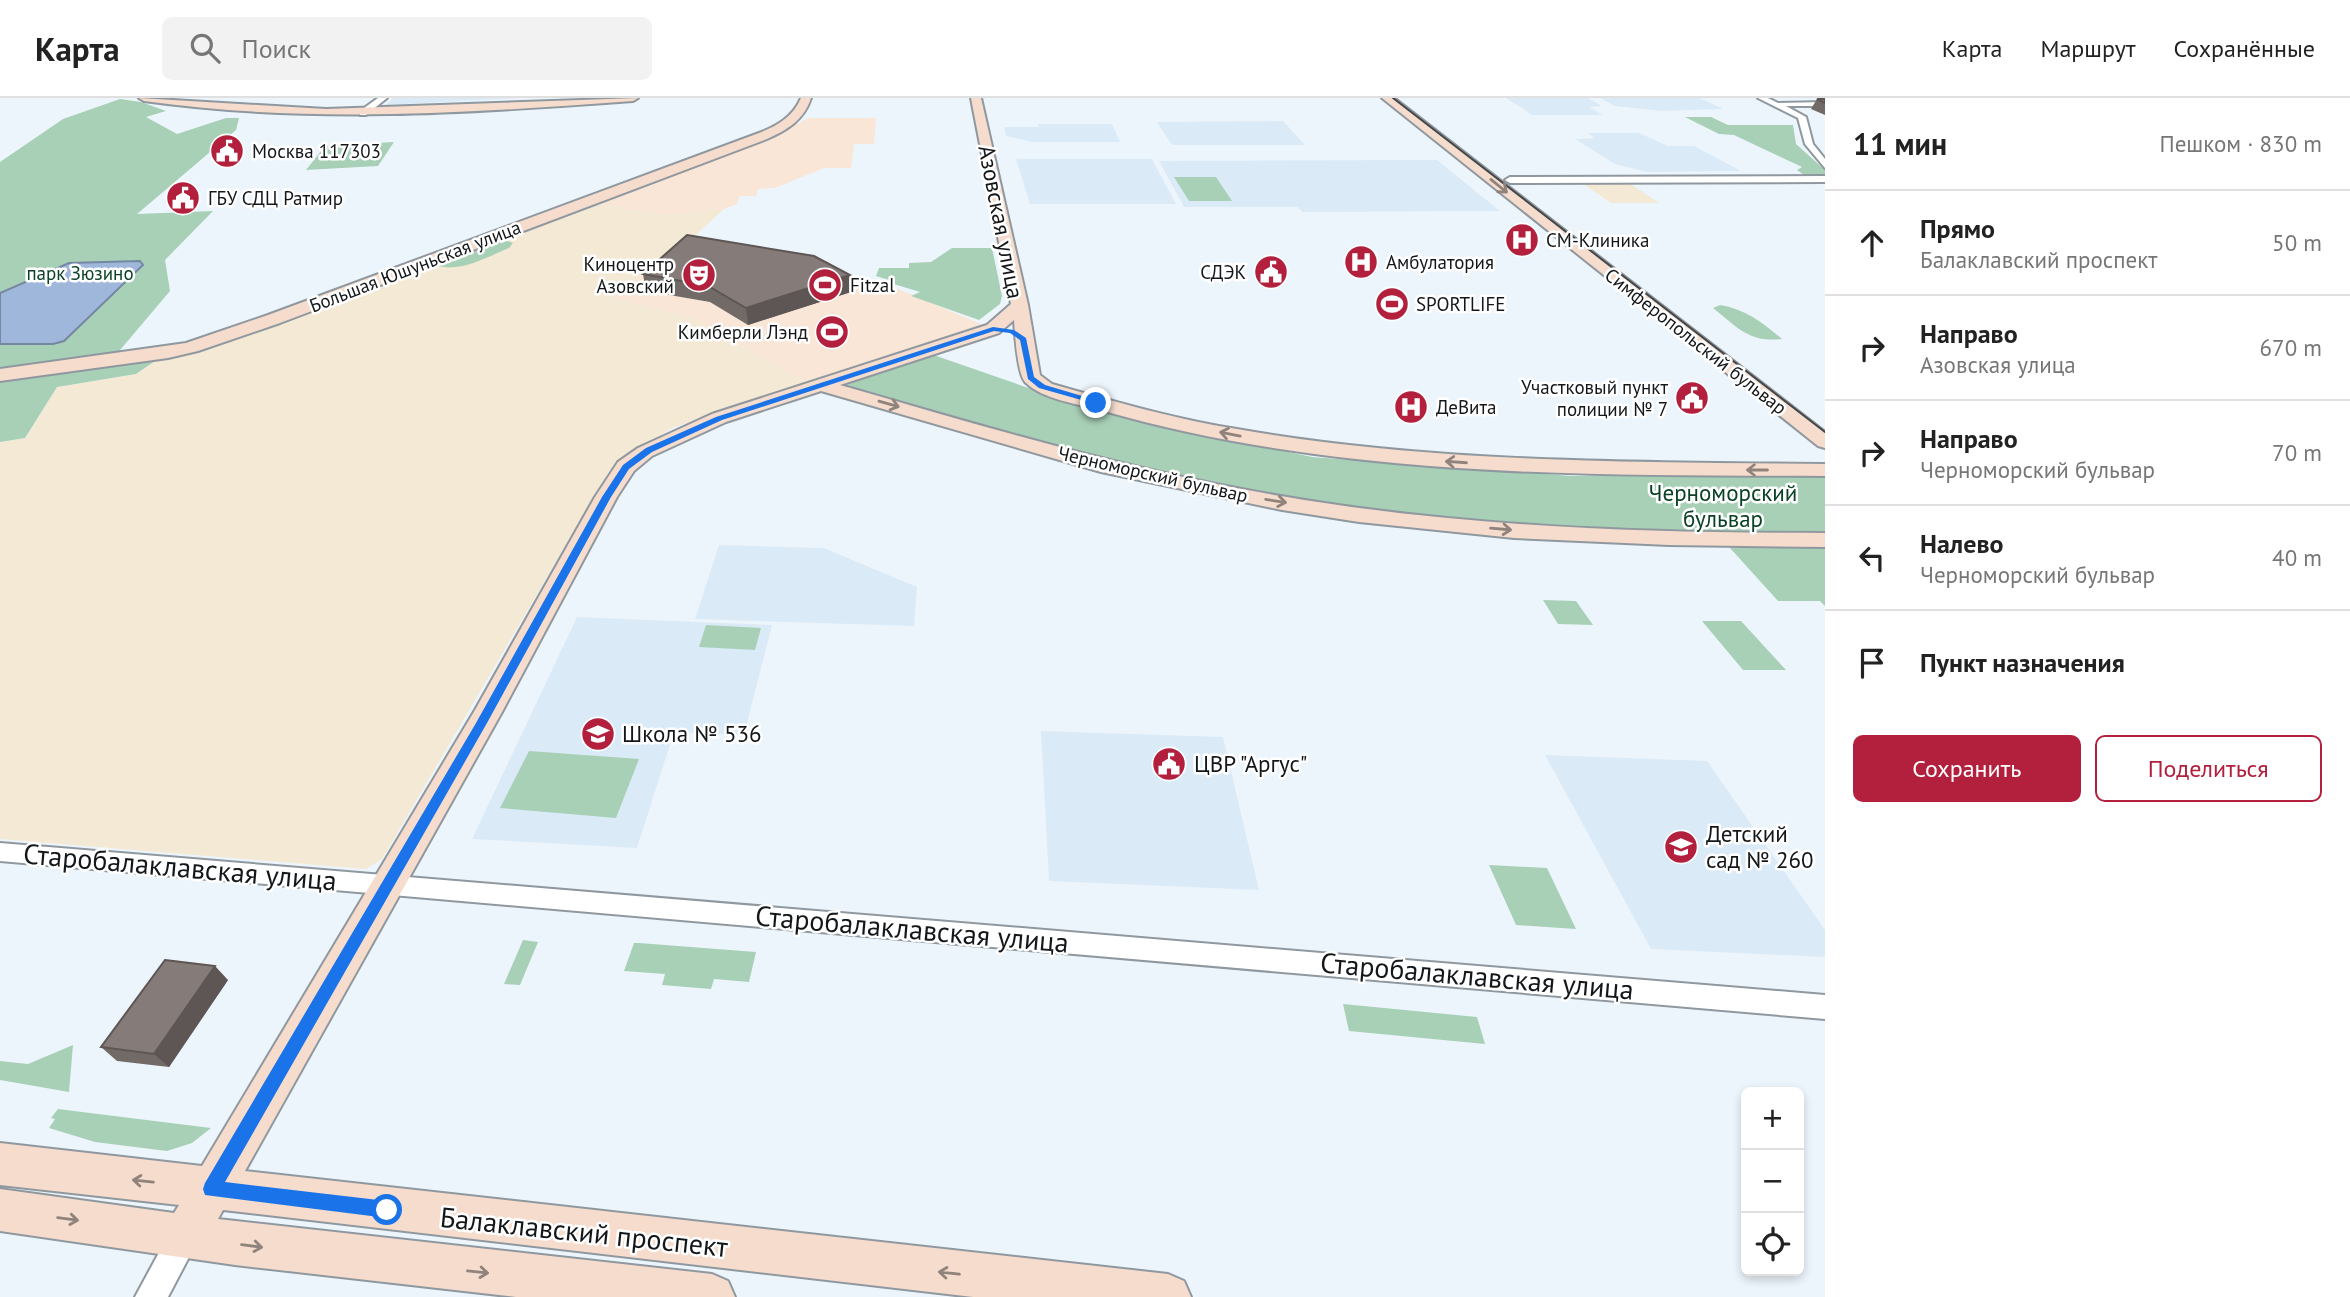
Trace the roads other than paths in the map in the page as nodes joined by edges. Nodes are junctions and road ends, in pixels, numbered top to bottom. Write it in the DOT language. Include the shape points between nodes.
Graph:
graph roads {
  1 [pos="144,98"];
  2 [pos="172,98"];
  3 [pos="383,98"];
  4 [pos="585,98"];
  5 [pos="633,98"];
  6 [pos="806,98"];
  7 [pos="976,98"];
  8 [pos="1387,98"];
  9 [pos="1404,98"];
  10 [pos="1762,98"];
  11 [pos="1775,104"];
  12 [pos="1825,104"];
  13 [pos="366,111"];
  14 [pos="1825,165"];
  15 [pos="1825,179"];
  16 [pos="1510,180"];
  17 [pos="1534,214"];
  18 [pos="1557,215"];
  19 [pos="1020,305"];
  20 [pos="993,329"];
  21 [pos="1024,339"];
  22 [pos="0,375"];
  23 [pos="823,386"];
  24 [pos="1796,397"];
  25 [pos="1825,442"];
  26 [pos="1825,470"];
  27 [pos="1825,540"];
  28 [pos="0,852"];
  29 [pos="386,887"];
  30 [pos="1825,1007"];
  31 [pos="0,1164"];
  32 [pos="211,1189"];
  33 [pos="0,1210"];
  34 [pos="185,1236"];
  35 [pos="151,1297"];
  36 [pos="712,1297"];
  37 [pos="1167,1297"];
  1 -- 13 [label="street" via="239,108"];
  2 -- 13 [label="street"];
  3 -- 13 [label="street"];
  4 -- 13 [label="street"];
  5 -- 13 [label="street" via="460,110"];
  6 -- 22 [label="street, Большая Юшуньская улица" via="793,120 763,136 235,333 168,353"];
  7 -- 19 [label="street, Азовская улица"];
  8 -- 17 [label="street, Симферопольский бульвар, one-way"];
  9 -- 16 [label="street, Симферопольский бульвар"];
  10 -- 11 [label="street"];
  11 -- 12 [label="street"];
  11 -- 14 [label="street" via="1802,117 1809,144"];
  15 -- 16 [label="street"];
  16 -- 18 [label="street, Симферопольский бульвар"];
  17 -- 18 [label="street"];
  17 -- 25 [label="street, Симферопольский бульвар"];
  18 -- 24 [label="street, Симферопольский бульвар"];
  19 -- 20 [label="street, Азовская улица"];
  19 -- 21 [label="street"];
  20 -- 21 [label="street" via="1012,331"];
  20 -- 23 [label="street, Азовская улица"];
  26 -- 21 [label="street, one-way" via="1552,468 1284,445 1176,423 1045,388 1031,377"];
  23 -- 27 [label="street, Черноморский бульвар, one-way" via="1058,453 1205,489 1374,517 1562,535"];
  23 -- 29 [label="street, Азовская улица" via="719,418 649,450 626,467"];
  28 -- 29 [label="street, Старобалаклавская улица"];
  29 -- 30 [label="street, Старобалаклавская улица"];
  29 -- 32 [label="street, Азовская улица"];
  32 -- 31 [label="street, Балаклавский проспект, one-way"];
  32 -- 34 [label="street, Азовская улица"];
  37 -- 32 [label="street, Балаклавский проспект, one-way"];
  33 -- 34 [label="street, Балаклавский проспект, one-way"];
  34 -- 35 [label="street, Азовская улица"];
  34 -- 36 [label="street, Балаклавский проспект, one-way"];
}
